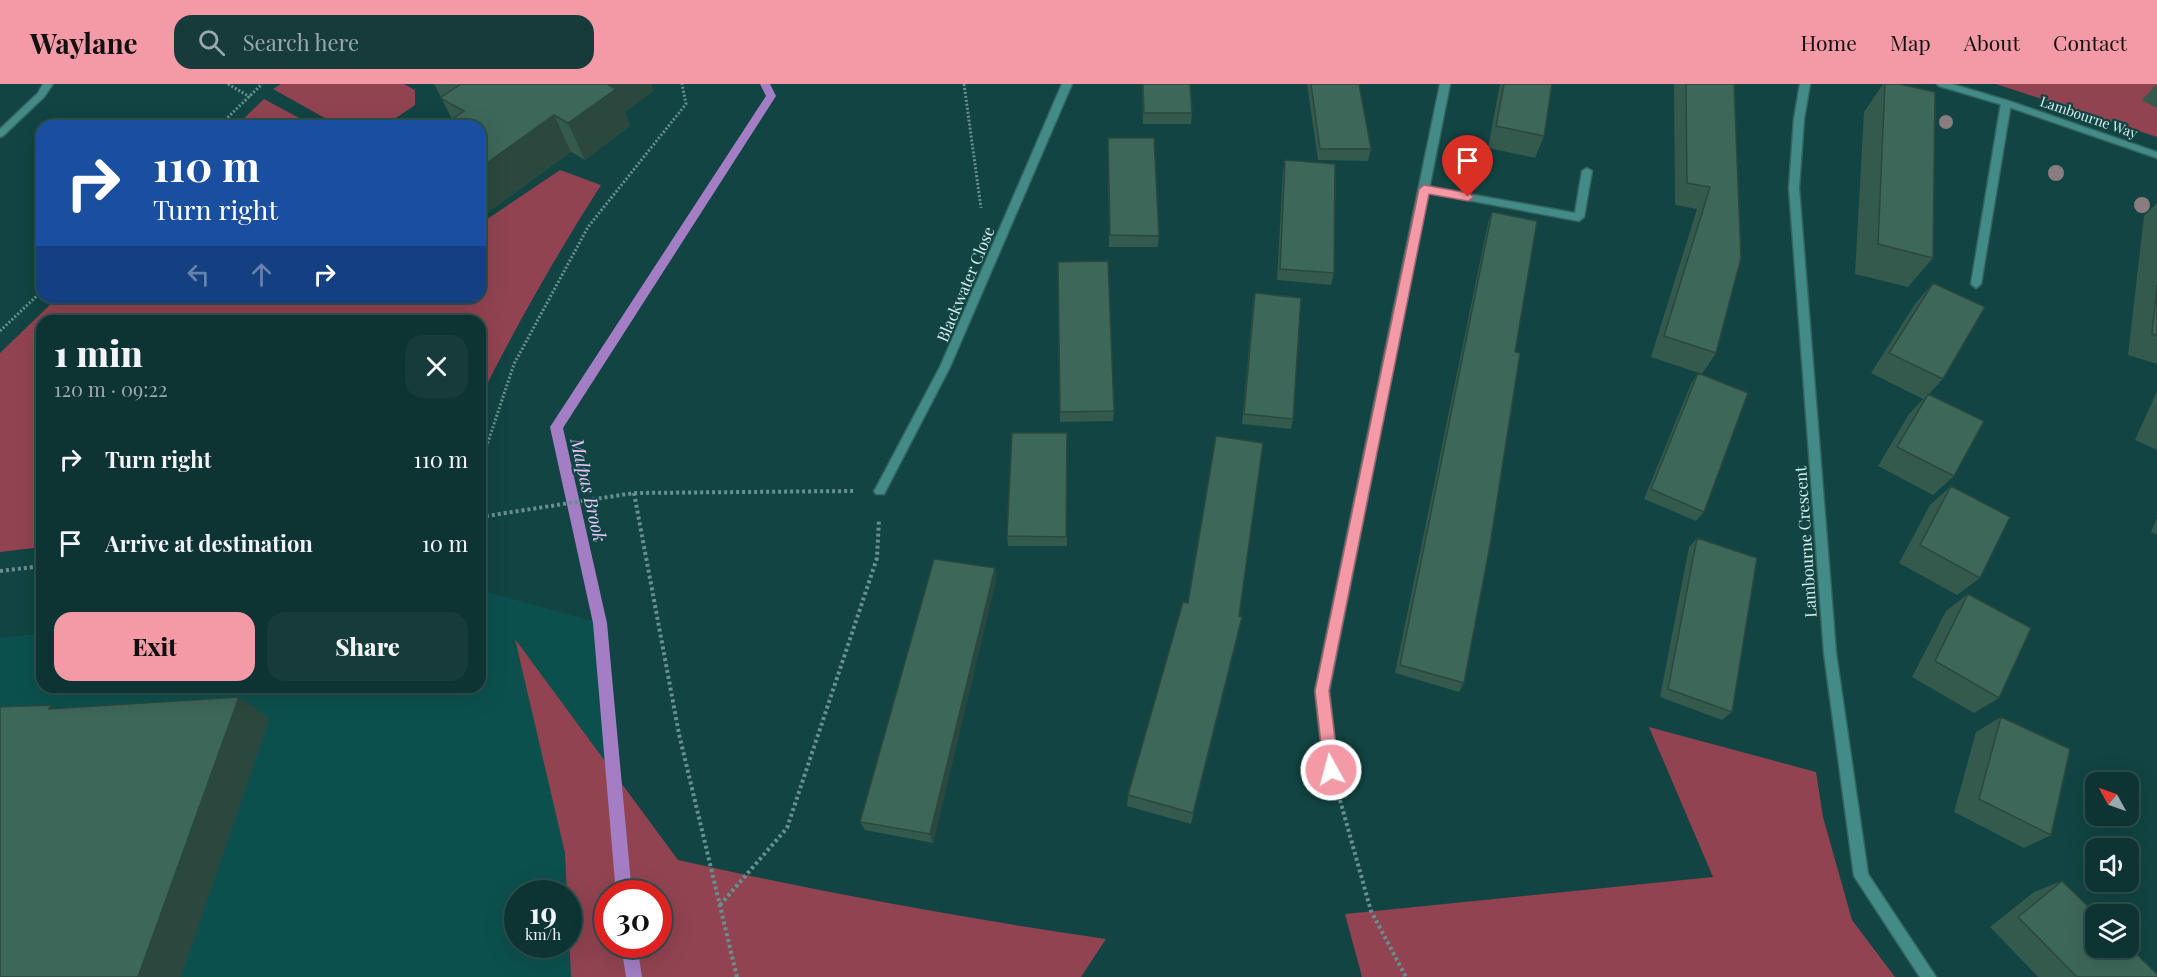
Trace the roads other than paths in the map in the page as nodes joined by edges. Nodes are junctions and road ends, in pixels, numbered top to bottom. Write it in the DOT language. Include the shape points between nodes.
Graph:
graph roads {
  1 [pos="48,84"];
  2 [pos="1067,84"];
  3 [pos="1446,84"];
  4 [pos="1805,84"];
  5 [pos="1942,84"];
  6 [pos="2006,103"];
  7 [pos="0,134"];
  8 [pos="2157,155"];
  9 [pos="1587,171"];
  10 [pos="1424,189"];
  11 [pos="1976,284"];
  12 [pos="880,491"];
  13 [pos="1331,770"];
  14 [pos="1929,977"];
  1 -- 7 [label="street" via="42,95"];
  2 -- 12 [label="street, Blackwater Close" via="945,368"];
  3 -- 10 [label="street"];
  4 -- 14 [label="street, Lambourne Crescent" via="1794,188 1830,653 1861,876"];
  5 -- 6 [label="street, Lambourne Way"];
  6 -- 8 [label="street, Lambourne Way"];
  6 -- 11 [label="street"];
  9 -- 10 [label="street" via="1579,217"];
  10 -- 13 [label="street" via="1322,691"];
}
